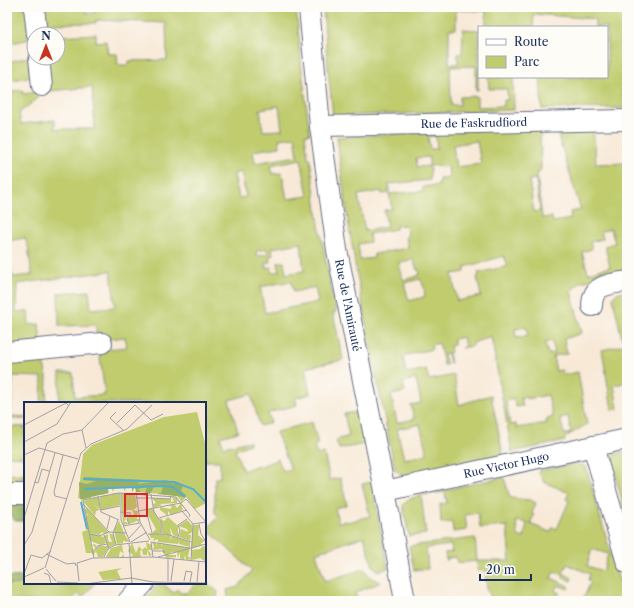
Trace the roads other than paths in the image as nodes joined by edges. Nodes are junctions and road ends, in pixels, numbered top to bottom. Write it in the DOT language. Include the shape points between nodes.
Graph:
graph roads {
  1 [pos="34,7"];
  2 [pos="309,7"];
  3 [pos="36,26"];
  4 [pos="40,66"];
  5 [pos="42,86"];
  6 [pos="627,120"];
  7 [pos="320,126"];
  8 [pos="627,281"];
  9 [pos="592,306"];
  10 [pos="102,343"];
  11 [pos="7,352"];
  12 [pos="627,439"];
  13 [pos="593,446"];
  14 [pos="385,491"];
  15 [pos="7,494"];
  16 [pos="24,494"];
  17 [pos="627,563"];
  18 [pos="143,584"];
  19 [pos="128,601"];
  20 [pos="405,601"];
  1 -- 3 [label="street"];
  2 -- 7 [label="street, Rue de l'Amirauté"];
  4 -- 5 [label="street"];
  6 -- 7 [label="street, Rue de Faskrudfiord"];
  7 -- 14 [label="street, Rue de l'Amirauté" via="337,250"];
  8 -- 9 [label="street" via="597,290"];
  10 -- 11 [label="street"];
  12 -- 13 [label="street, Rue Victor Hugo"];
  13 -- 14 [label="street, Rue Victor Hugo"];
  13 -- 17 [label="street"];
  14 -- 20 [label="street, Rue de l'Amirauté"];
  15 -- 16 [label="street"];
  18 -- 19 [label="street"];
}
